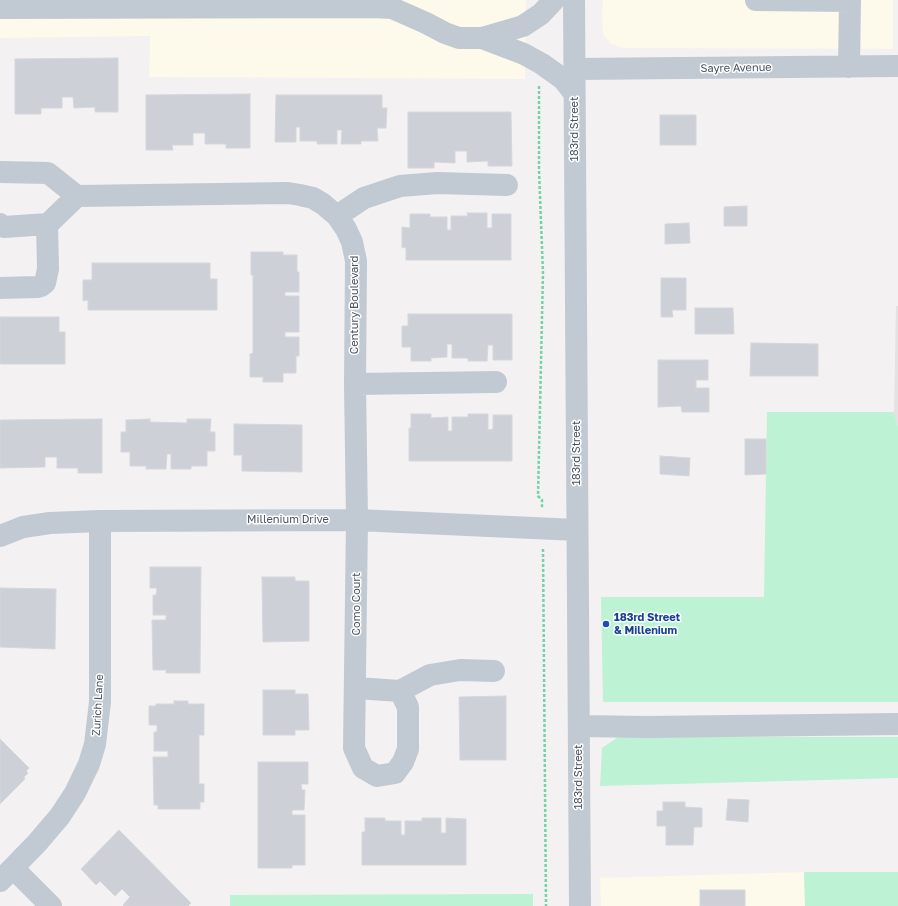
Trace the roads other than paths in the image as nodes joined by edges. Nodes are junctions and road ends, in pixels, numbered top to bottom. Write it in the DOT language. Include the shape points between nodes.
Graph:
graph roads {
  1 [pos="554,0"];
  2 [pos="574,0"];
  3 [pos="756,0"];
  4 [pos="850,1"];
  5 [pos="313,3"];
  6 [pos="0,8"];
  7 [pos="482,38"];
  8 [pos="898,66"];
  9 [pos="850,67"];
  10 [pos="574,69"];
  11 [pos="574,93"];
  12 [pos="0,172"];
  13 [pos="507,185"];
  14 [pos="78,196"];
  15 [pos="337,216"];
  16 [pos="0,224"];
  17 [pos="47,224"];
  18 [pos="0,288"];
  19 [pos="496,382"];
  20 [pos="355,384"];
  21 [pos="357,520"];
  22 [pos="100,522"];
  23 [pos="577,530"];
  24 [pos="0,536"];
  25 [pos="494,671"];
  26 [pos="356,688"];
  27 [pos="400,692"];
  28 [pos="898,724"];
  29 [pos="579,726"];
  30 [pos="6,874"];
  31 [pos="51,906"];
  32 [pos="580,906"];
  1 -- 7 [label="street" via="541,14 523,26"];
  2 -- 10 [label="street, 183rd Street"];
  3 -- 4 [label="street"];
  4 -- 9 [label="street"];
  5 -- 6 [label="street"];
  5 -- 7 [label="street" via="392,8 459,38"];
  7 -- 11 [label="street" via="539,62 563,78"];
  8 -- 9 [label="street, Sayre Avenue"];
  9 -- 10 [label="street, Sayre Avenue"];
  10 -- 11 [label="street, 183rd Street"];
  11 -- 23 [label="street, 183rd Street"];
  12 -- 14 [label="street" via="48,173"];
  13 -- 15 [label="street" via="437,183 400,186 364,198"];
  14 -- 15 [label="street, Century Boulevard" via="288,193 313,198"];
  14 -- 17 [label="street"];
  15 -- 20 [label="street, Century Boulevard" via="346,229 355,252"];
  16 -- 17 [label="street" via="4,227"];
  17 -- 18 [label="street" via="48,269 45,283 37,287"];
  19 -- 20 [label="street"];
  20 -- 21 [label="street, Century Boulevard"];
  21 -- 22 [label="street, Millenium Drive"];
  21 -- 23 [label="street, Millenium Drive"];
  21 -- 26 [label="street, Como Court"];
  22 -- 24 [label="street, Millenium Drive" via="50,523 23,527"];
  22 -- 30 [label="street, Zurich Lane" via="100,702 95,744 89,764 60,816"];
  23 -- 29 [label="street, 183rd Street"];
  25 -- 27 [label="street" via="460,670 430,675"];
  26 -- 27 [label="street"];
  26 -- 27 [label="street, Como Court" via="354,748 363,768 377,776 395,773 408,749 408,707"];
  28 -- 29 [label="street"];
  29 -- 32 [label="street, 183rd Street"];
  30 -- 31 [label="street"];
}
